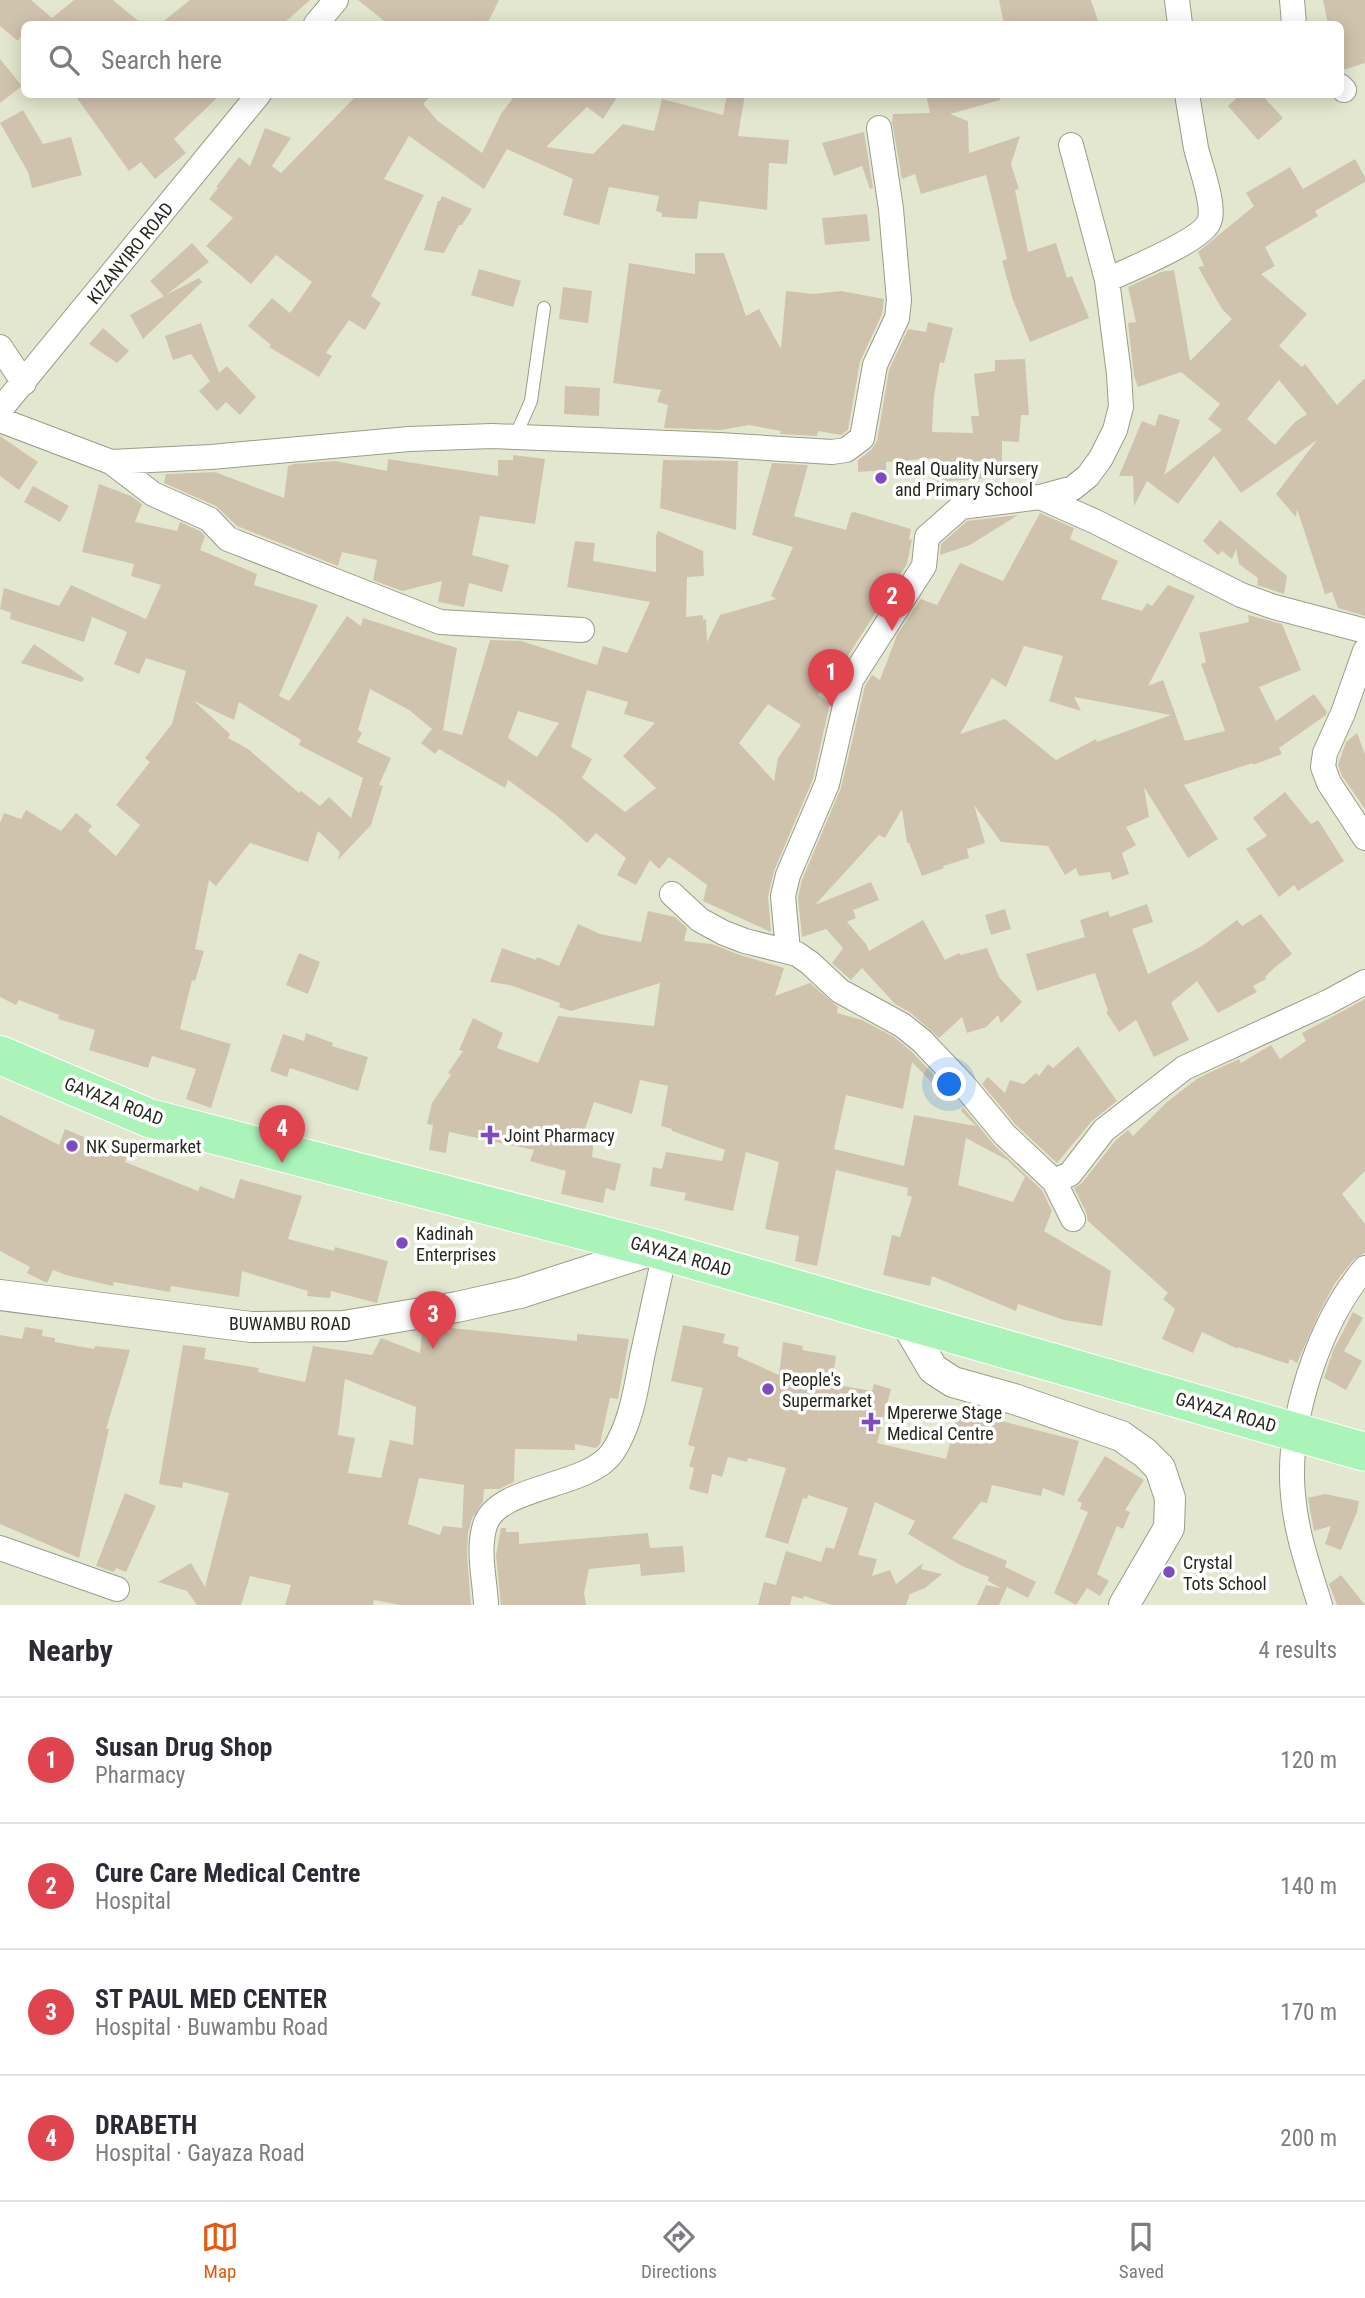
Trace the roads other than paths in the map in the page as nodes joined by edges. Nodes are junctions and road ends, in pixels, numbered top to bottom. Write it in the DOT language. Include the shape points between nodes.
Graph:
graph roads {
  1 [pos="1177,0"];
  2 [pos="1292,0"];
  3 [pos="1180,21"];
  4 [pos="1294,21"];
  5 [pos="256,98"];
  6 [pos="1188,98"];
  7 [pos="879,128"];
  8 [pos="1071,145"];
  9 [pos="1107,280"];
  10 [pos="544,308"];
  11 [pos="0,346"];
  12 [pos="24,383"];
  13 [pos="0,410"];
  14 [pos="0,420"];
  15 [pos="515,437"];
  16 [pos="111,462"];
  17 [pos="1040,497"];
  18 [pos="582,630"];
  19 [pos="1365,631"];
  20 [pos="1365,651"];
  21 [pos="1365,838"];
  22 [pos="671,894"];
  23 [pos="788,951"];
  24 [pos="1365,982"];
  25 [pos="0,1055"];
  26 [pos="1054,1181"];
  27 [pos="1073,1219"];
  28 [pos="660,1250"];
  29 [pos="1365,1268"];
  30 [pos="0,1295"];
  31 [pos="903,1318"];
  32 [pos="1294,1432"];
  33 [pos="1365,1452"];
  34 [pos="0,1548"];
  35 [pos="117,1589"];
  36 [pos="486,1605"];
  37 [pos="1124,1605"];
  38 [pos="1320,1605"];
  1 -- 3 [label="street"];
  2 -- 4 [label="street"];
  5 -- 12 [label="street, KIZANYIRO ROAD"];
  6 -- 9 [label="street" via="1212,210 1209,222 1182,244"];
  7 -- 15 [label="street" via="899,300 897,318 875,365 862,438 855,445 832,452"];
  8 -- 9 [label="street"];
  9 -- 17 [label="street" via="1121,407 1115,430 1088,475 1073,488"];
  10 -- 15 [label="lane" via="531,401"];
  11 -- 12 [label="street"];
  12 -- 13 [label="street, KIZANYIRO ROAD"];
  14 -- 16 [label="street"];
  15 -- 16 [label="street" via="409,439"];
  16 -- 18 [label="street" via="153,494 209,519 228,539 440,622"];
  17 -- 19 [label="street" via="1241,596"];
  17 -- 23 [label="street" via="961,507 927,537 925,566 851,680 827,784 783,896"];
  20 -- 21 [label="street" via="1323,767"];
  22 -- 23 [label="street" via="700,920 724,933"];
  23 -- 26 [label="street" via="810,963 840,992 922,1041 1005,1135"];
  24 -- 26 [label="street" via="1184,1068 1104,1130 1070,1174"];
  25 -- 28 [label="main road, GAYAZA ROAD" via="149,1118"];
  26 -- 27 [label="street"];
  28 -- 30 [label="street, BUWAMBU ROAD" via="520,1293 344,1326 251,1327"];
  28 -- 31 [label="main road, GAYAZA ROAD"];
  28 -- 36 [label="street" via="631,1410 620,1441 600,1466 530,1492 498,1508 486,1522 482,1571"];
  29 -- 32 [label="street" via="1317,1352"];
  31 -- 32 [label="main road, GAYAZA ROAD"];
  31 -- 37 [label="street" via="933,1369 953,1382 1121,1436 1160,1468 1170,1497 1169,1528"];
  32 -- 33 [label="main road, GAYAZA ROAD"];
  32 -- 38 [label="street" via="1298,1531"];
  34 -- 35 [label="street"];
}
